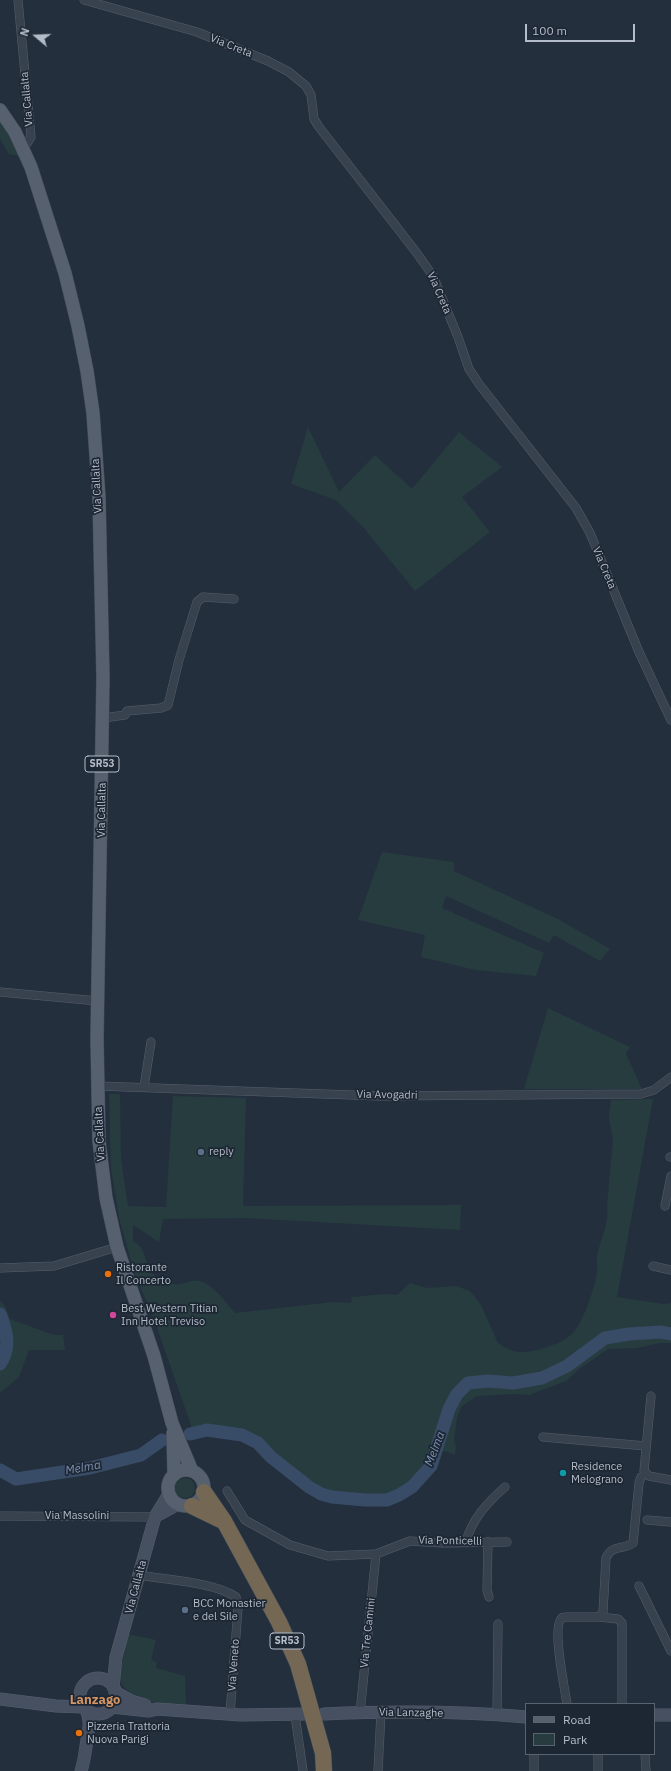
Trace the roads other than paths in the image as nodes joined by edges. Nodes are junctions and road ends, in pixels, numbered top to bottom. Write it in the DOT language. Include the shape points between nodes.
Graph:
graph roads {
  1 [pos="18,0"];
  2 [pos="84,0"];
  3 [pos="0,110"];
  4 [pos="24,148"];
  5 [pos="234,599"];
  6 [pos="103,718"];
  7 [pos="671,720"];
  8 [pos="0,992"];
  9 [pos="98,1001"];
  10 [pos="151,1042"];
  11 [pos="671,1077"];
  12 [pos="98,1086"];
  13 [pos="144,1087"];
  14 [pos="671,1176"];
  15 [pos="665,1206"];
  16 [pos="117,1247"];
  17 [pos="653,1266"];
  18 [pos="0,1268"];
  19 [pos="671,1270"];
  20 [pos="651,1396"];
  21 [pos="172,1423"];
  22 [pos="543,1437"];
  23 [pos="646,1446"];
  24 [pos="192,1471"];
  25 [pos="642,1474"];
  26 [pos="174,1475"];
  27 [pos="671,1480"];
  28 [pos="505,1487"];
  29 [pos="227,1491"];
  30 [pos="204,1492"];
  31 [pos="169,1494"];
  32 [pos="185,1505"];
  33 [pos="0,1516"];
  34 [pos="154,1517"];
  35 [pos="647,1520"];
  36 [pos="224,1521"];
  37 [pos="671,1522"];
  38 [pos="466,1542"];
  39 [pos="488,1542"];
  40 [pos="507,1542"];
  41 [pos="376,1554"];
  42 [pos="139,1575"];
  43 [pos="639,1586"];
  44 [pos="489,1597"];
  45 [pos="598,1617"];
  46 [pos="498,1624"];
  47 [pos="671,1651"];
  48 [pos="116,1657"];
  49 [pos="95,1678"];
  50 [pos="114,1689"];
  51 [pos="80,1691"];
  52 [pos="0,1699"];
  53 [pos="567,1703"];
  54 [pos="622,1703"];
  55 [pos="56,1706"];
  56 [pos="84,1708"];
  57 [pos="157,1709"];
  58 [pos="108,1710"];
  59 [pos="360,1713"];
  60 [pos="381,1713"];
  61 [pos="230,1714"];
  62 [pos="300,1714"];
  63 [pos="324,1714"];
  64 [pos="497,1714"];
  65 [pos="655,1715"];
  66 [pos="671,1715"];
  67 [pos="525,1717"];
  68 [pos="86,1751"];
  69 [pos="534,1755"];
  70 [pos="598,1755"];
  71 [pos="645,1755"];
  72 [pos="81,1771"];
  73 [pos="303,1771"];
  74 [pos="324,1771"];
  75 [pos="378,1771"];
  76 [pos="534,1771"];
  77 [pos="598,1771"];
  78 [pos="646,1771"];
  1 -- 4 [label="street, Via Callalta" via="31,137"];
  2 -- 7 [label="street, Via Creta" via="197,32 268,61 289,72 306,86 318,127 433,276 469,369 576,508 590,533 639,652"];
  3 -- 4 [label="main road, Via Callalta / SR53"];
  4 -- 6 [label="main road, Via Callalta / SR53" via="65,273 78,326 93,413 99,498"];
  5 -- 6 [label="street" via="203,597 197,602 168,704 161,708 127,711 125,715"];
  6 -- 9 [label="main road, Via Callalta / SR53"];
  8 -- 9 [label="street"];
  9 -- 12 [label="main road, Via Callalta / SR53"];
  10 -- 13 [label="street"];
  11 -- 13 [label="street, Via Avogadri" via="654,1090 641,1094 380,1096"];
  12 -- 13 [label="street, Via Avogadri"];
  12 -- 16 [label="main road, Via Callalta / SR53" via="99,1141 106,1198"];
  14 -- 15 [label="street"];
  16 -- 18 [label="street" via="54,1266"];
  16 -- 21 [label="main road, Via Callalta / SR53" via="154,1356"];
  17 -- 19 [label="street"];
  20 -- 23 [label="street"];
  21 -- 24 [label="main road, Via Callalta / SR53"];
  21 -- 26 [label="main road, Via Callalta / SR53"];
  22 -- 23 [label="street"];
  23 -- 25 [label="street"];
  24 -- 26 [label="main road" via="180,1471"];
  24 -- 30 [label="main road" via="202,1480"];
  25 -- 27 [label="street"];
  25 -- 45 [label="street" via="633,1543 615,1548 607,1555 603,1612"];
  26 -- 31 [label="main road" via="168,1486"];
  28 -- 38 [label="street" via="481,1511"];
  29 -- 41 [label="street, Via Ponticelli" via="245,1520 290,1545 328,1556"];
  30 -- 32 [label="main road" via="199,1501"];
  30 -- 36 [label="highway, SR53"];
  31 -- 32 [label="main road" via="173,1500"];
  31 -- 34 [label="street, Via Callalta"];
  32 -- 34 [label="street"];
  32 -- 36 [label="highway"];
  33 -- 34 [label="street, Via Massolini"];
  34 -- 42 [label="street, Via Callalta"];
  35 -- 37 [label="street"];
  36 -- 74 [label="highway, SR53" via="279,1622 298,1664 323,1753"];
  38 -- 39 [label="street, Via Ponticelli"];
  38 -- 41 [label="street, Via Ponticelli" via="410,1540"];
  39 -- 40 [label="street, Via Ponticelli"];
  39 -- 44 [label="street"];
  41 -- 59 [label="street, Via Tre Camini"];
  42 -- 48 [label="street, Via Callalta"];
  42 -- 61 [label="street, Via Veneto" via="223,1590 236,1597 238,1608"];
  43 -- 47 [label="street"];
  45 -- 53 [label="street" via="563,1617 559,1621 558,1641"];
  45 -- 54 [label="street" via="618,1619 622,1623"];
  46 -- 64 [label="street"];
  48 -- 49 [label="street, Via Callalta"];
  48 -- 50 [label="street, Via Callalta"];
  49 -- 50 [label="street" via="105,1679"];
  49 -- 51 [label="street, Via Callalta" via="85,1682"];
  50 -- 57 [label="street" via="131,1701"];
  50 -- 58 [label="street, Via Callalta" via="115,1700"];
  51 -- 55 [label="street"];
  51 -- 56 [label="street, Via Callalta"];
  52 -- 55 [label="street"];
  55 -- 56 [label="street"];
  56 -- 58 [label="street" via="94,1713"];
  56 -- 68 [label="street, Via Callalta" via="90,1721"];
  57 -- 58 [label="street"];
  57 -- 61 [label="street"];
  58 -- 68 [label="street, Via Callalta" via="98,1720 90,1749"];
  59 -- 60 [label="street, Via Lanzaghe"];
  59 -- 63 [label="street, Via Lanzaghe"];
  60 -- 64 [label="street, Via Lanzaghe"];
  60 -- 75 [label="street"];
  61 -- 62 [label="street"];
  62 -- 73 [label="street"];
  64 -- 67 [label="street, Via Lanzaghe"];
  65 -- 66 [label="street"];
  68 -- 72 [label="street, Via Callalta"];
  69 -- 76 [label="street"];
  70 -- 77 [label="street"];
  71 -- 78 [label="street"];
}
